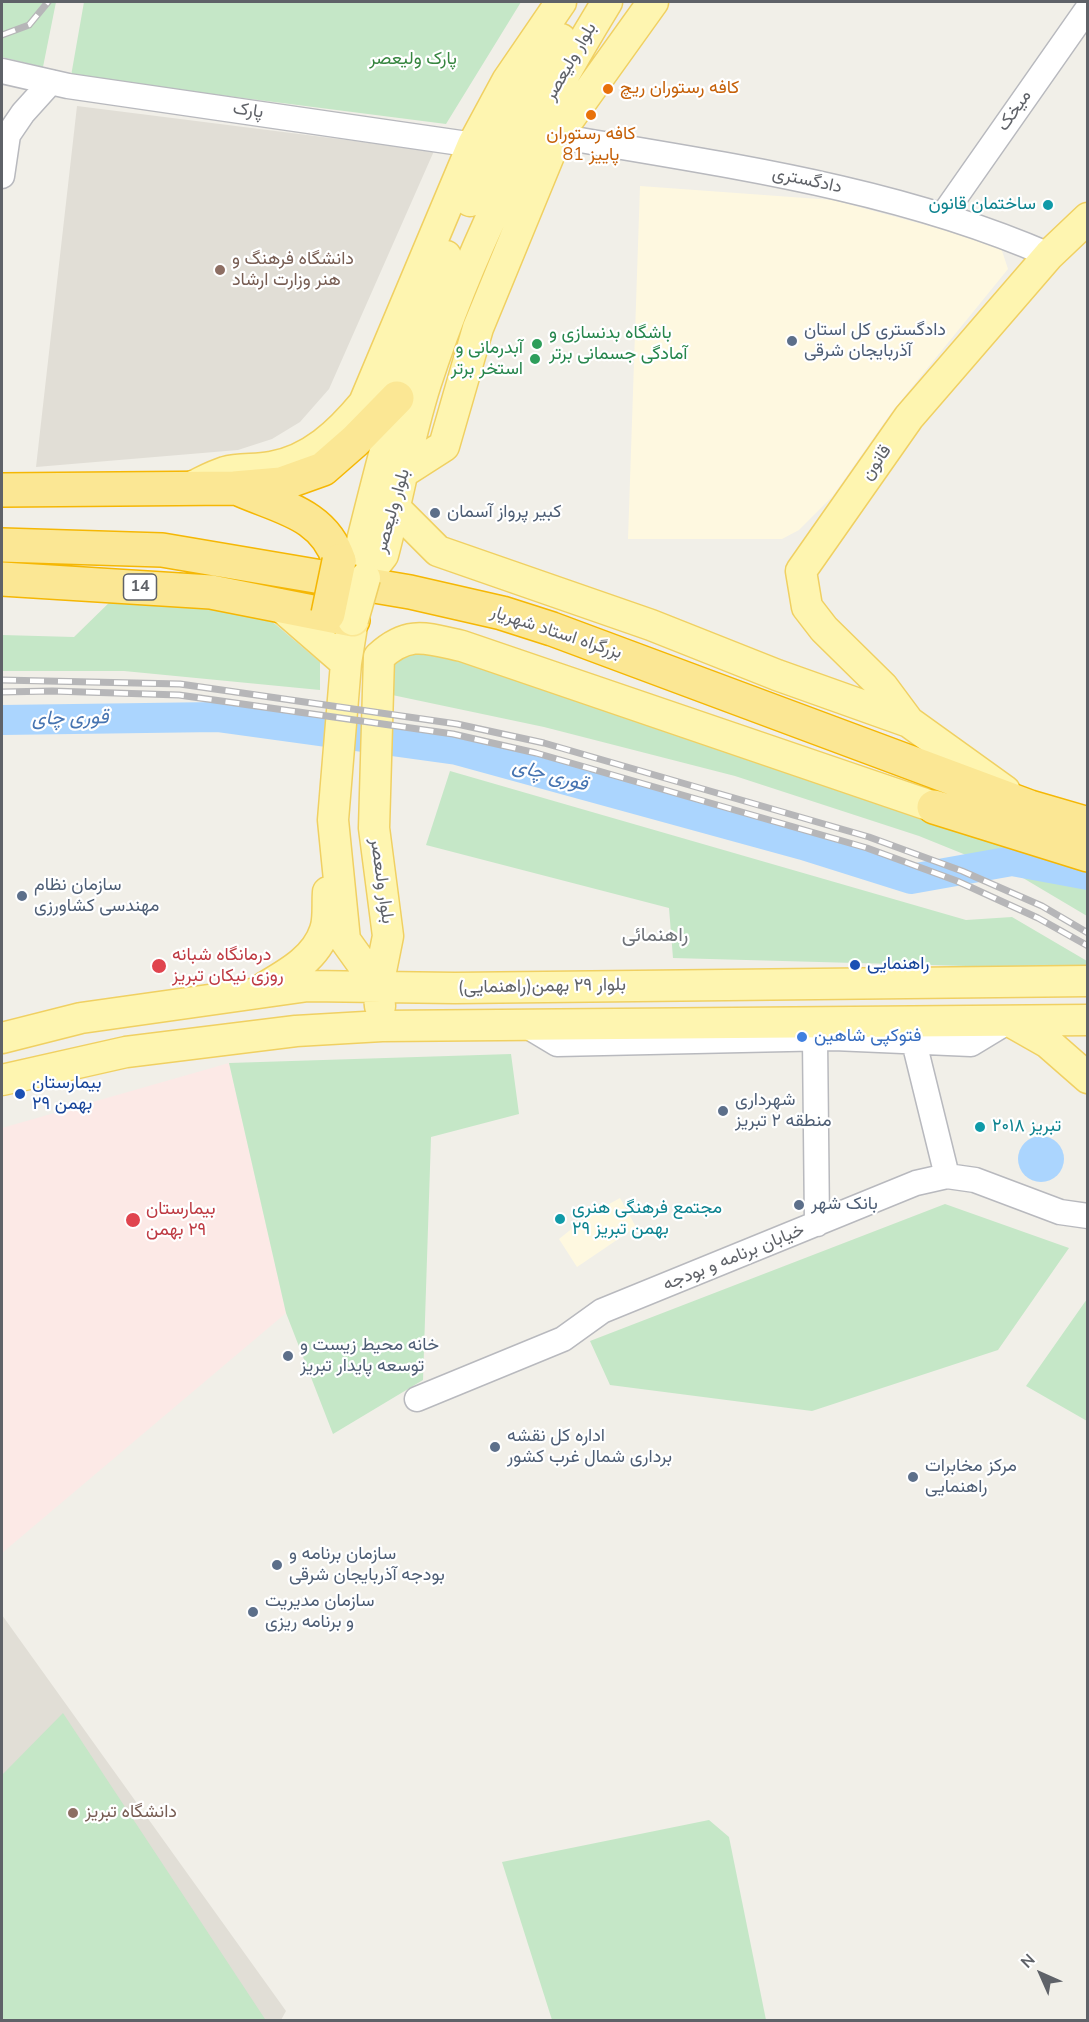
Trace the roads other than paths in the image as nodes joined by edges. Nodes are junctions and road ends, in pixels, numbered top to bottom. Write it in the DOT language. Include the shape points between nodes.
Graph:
graph roads {
  1 [pos="561,2"];
  2 [pos="586,2"];
  3 [pos="607,2"];
  4 [pos="653,2"];
  5 [pos="1088,8"];
  6 [pos="2,71"];
  7 [pos="51,82"];
  8 [pos="557,136"];
  9 [pos="484,147"];
  10 [pos="2,176"];
  11 [pos="943,215"];
  12 [pos="1088,218"];
  13 [pos="1049,255"];
  14 [pos="397,398"];
  15 [pos="405,471"];
  16 [pos="190,488"];
  17 [pos="234,488"];
  18 [pos="2,490"];
  19 [pos="396,509"];
  20 [pos="2,545"];
  21 [pos="438,551"];
  22 [pos="352,569"];
  23 [pos="2,579"];
  24 [pos="278,604"];
  25 [pos="340,617"];
  26 [pos="346,663"];
  27 [pos="909,722"];
  28 [pos="1022,804"];
  29 [pos="934,807"];
  30 [pos="334,808"];
  31 [pos="1088,824"];
  32 [pos="1088,855"];
  33 [pos="1088,981"];
  34 [pos="378,986"];
  35 [pos="257,992"];
  36 [pos="1088,1020"];
  37 [pos="1009,1021"];
  38 [pos="382,1026"];
  39 [pos="527,1026"];
  40 [pos="2,1038"];
  41 [pos="815,1039"];
  42 [pos="914,1042"];
  43 [pos="1088,1078"];
  44 [pos="2,1080"];
  45 [pos="947,1176"];
  46 [pos="1060,1212"];
  47 [pos="1088,1216"];
  48 [pos="817,1224"];
  49 [pos="1088,1231"];
  50 [pos="417,1399"];
  1 -- 9 [label="main road" via="507,81"];
  2 -- 9 [label="main road, بلوار ولیعصر"];
  3 -- 15 [label="main road, بلوار ولیعصر" via="524,144 458,289 425,386"];
  4 -- 8 [label="main road"];
  5 -- 11 [label="street, میخک"];
  6 -- 7 [label="street, پارک"];
  7 -- 9 [label="street, پارک"];
  7 -- 10 [label="street" via="8,135"];
  8 -- 11 [label="street, دادگستری" via="806,179"];
  8 -- 15 [label="main road" via="478,328 444,446"];
  9 -- 14 [label="main road, بلوار ولیعصر"];
  9 -- 16 [label="main road" via="364,403 344,427 298,459 271,467 225,472"];
  11 -- 13 [label="street, دادگستری"];
  12 -- 13 [label="main road, قانون"];
  13 -- 27 [label="main road, قانون" via="909,417 801,571 807,607 883,687"];
  14 -- 17 [label="highway" via="323,469 280,484"];
  14 -- 22 [label="main road, بلوار ولیعصر"];
  15 -- 19 [label="main road, بلوار ولیعصر"];
  16 -- 17 [label="highway"];
  16 -- 18 [label="highway"];
  17 -- 22 [label="highway" via="316,524"];
  19 -- 21 [label="main road"];
  19 -- 22 [label="main road, بلوار ولیعصر" via="383,555"];
  20 -- 28 [label="highway, بزرگراه استاد شهریار" via="162,550 410,592 502,613"];
  21 -- 22 [label="main road"];
  21 -- 27 [label="main road" via="651,625"];
  22 -- 25 [label="highway, bridge"];
  23 -- 24 [label="highway, 14" via="211,592"];
  24 -- 25 [label="highway"];
  24 -- 26 [label="main road"];
  25 -- 26 [label="main road"];
  26 -- 30 [label="main road"];
  27 -- 28 [label="main road"];
  28 -- 31 [label="highway, بزرگراه استاد شهریار"];
  29 -- 32 [label="highway"];
  29 -- 34 [label="main road, بلوار ولىعصر" via="462,646 418,637 394,642 379,657 373,804 388,936"];
  30 -- 34 [label="main road" via="345,940"];
  30 -- 35 [label="main road" via="326,929 305,961"];
  33 -- 34 [label="main road, بلوار ٢٩ بهمن(راهنمایی)"];
  34 -- 35 [label="main road, بلوار ٢٩ بهمن(راهنمایی)" via="308,986"];
  34 -- 38 [label="main road"];
  35 -- 40 [label="main road, بلوار ٢٩ بهمن(راهنمایی)" via="81,1018"];
  36 -- 37 [label="main road"];
  37 -- 39 [label="main road"];
  37 -- 42 [label="street" via="971,1044"];
  37 -- 43 [label="main road" via="1048,1043"];
  38 -- 39 [label="main road"];
  38 -- 44 [label="main road" via="296,1031 126,1052"];
  39 -- 41 [label="street" via="557,1044"];
  41 -- 42 [label="street"];
  41 -- 48 [label="street"];
  42 -- 45 [label="street"];
  45 -- 46 [label="street, خیابان برنامه و بودجه" via="975,1180"];
  45 -- 48 [label="street, خیابان برنامه و بودجه" via="916,1183"];
  46 -- 47 [label="street, خیابان برنامه و بودجه"];
  46 -- 49 [label="street, خیابان برنامه و بودجه"];
  48 -- 50 [label="street, خیابان برنامه و بودجه" via="602,1311 563,1339"];
}
